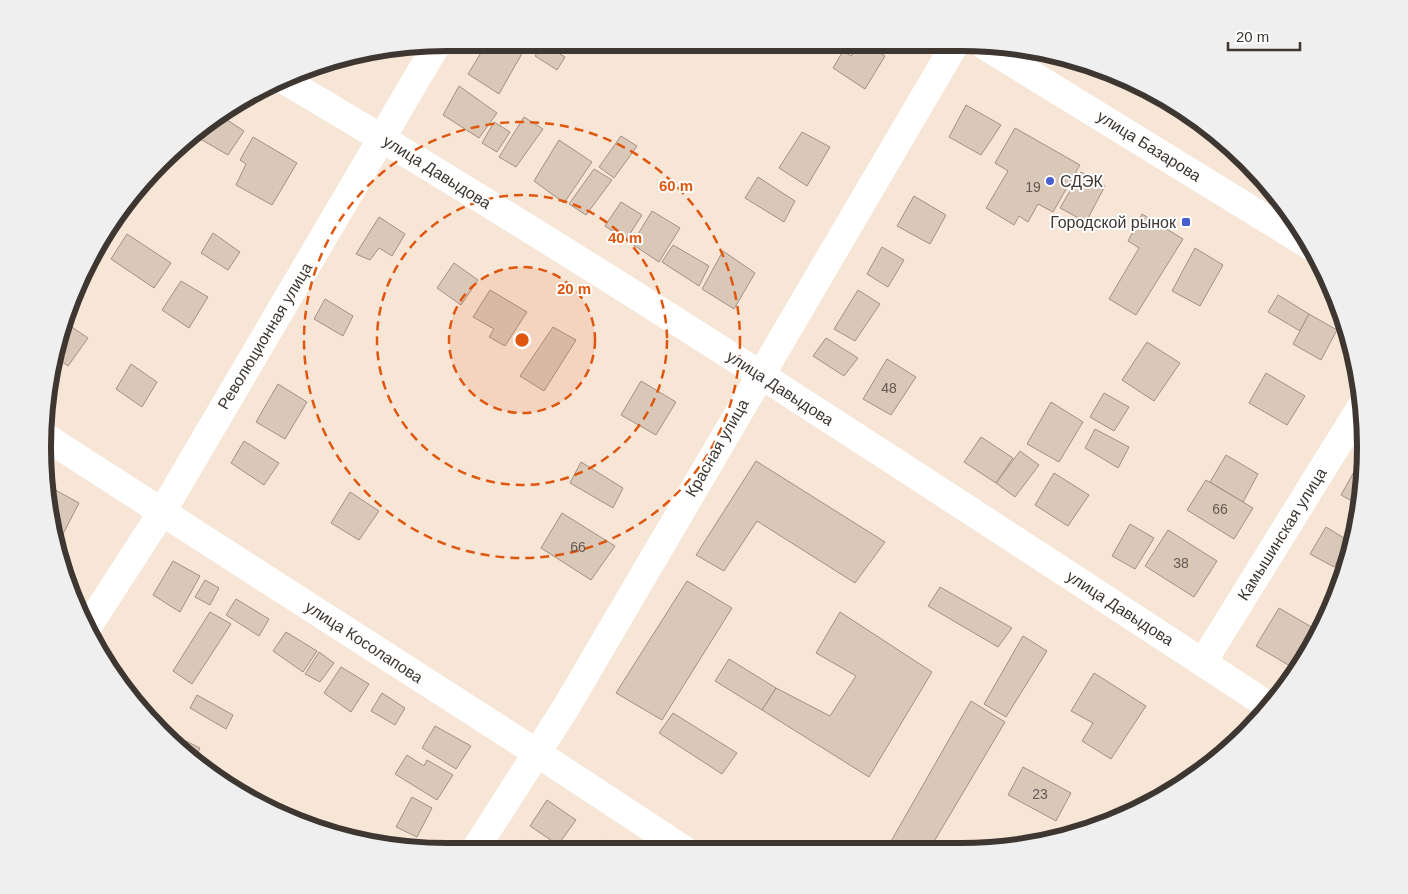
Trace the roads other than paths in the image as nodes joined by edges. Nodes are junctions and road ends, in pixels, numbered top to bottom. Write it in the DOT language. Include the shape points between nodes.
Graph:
graph roads {
  1 [pos="951,51"];
  2 [pos="434,52"];
  3 [pos="997,53"];
  4 [pos="290,84"];
  5 [pos="382,138"];
  6 [pos="1297,238"];
  7 [pos="760,375"];
  8 [pos="1355,416"];
  9 [pos="51,441"];
  10 [pos="162,512"];
  11 [pos="92,622"];
  12 [pos="1202,662"];
  13 [pos="1263,702"];
  14 [pos="537,753"];
  15 [pos="479,843"];
  16 [pos="674,843"];
  1 -- 7 [label="street, Красная улица"];
  2 -- 5 [label="street, Революционная улица"];
  3 -- 6 [label="street, улица Базарова"];
  4 -- 5 [label="street, улица Давыдова"];
  5 -- 7 [label="street, улица Давыдова"];
  5 -- 10 [label="street, Революционная улица"];
  7 -- 12 [label="street, улица Давыдова"];
  7 -- 14 [label="street, Красная улица"];
  8 -- 12 [label="street, Камышинская улица"];
  9 -- 10 [label="street, улица Косолапова"];
  10 -- 11 [label="street, Революционная улица"];
  10 -- 14 [label="street, улица Косолапова"];
  12 -- 13 [label="street, улица Давыдова"];
  14 -- 15 [label="street, Красная улица"];
  14 -- 16 [label="street, улица Косолапова"];
}
